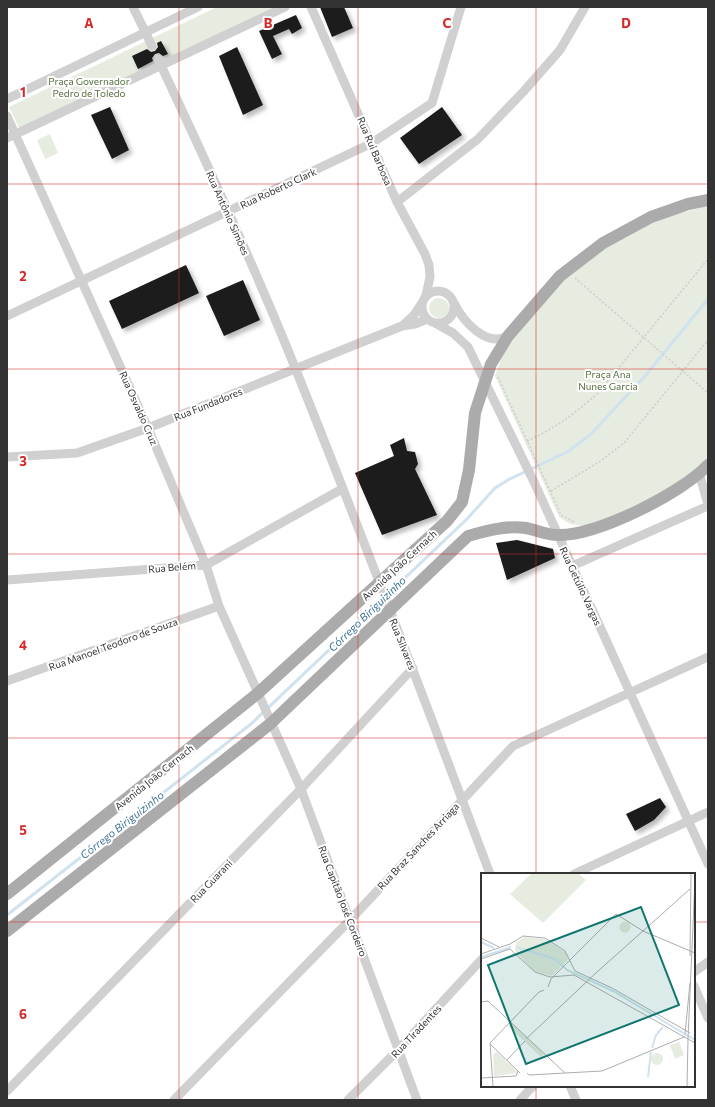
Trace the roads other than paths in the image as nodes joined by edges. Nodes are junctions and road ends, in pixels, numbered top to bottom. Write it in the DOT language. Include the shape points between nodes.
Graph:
graph roads {
  1 [pos="133,7"];
  2 [pos="198,7"];
  3 [pos="311,7"];
  4 [pos="461,7"];
  5 [pos="586,7"];
  6 [pos="283,8"];
  7 [pos="146,32"];
  8 [pos="152,46"];
  9 [pos="160,62"];
  10 [pos="7,99"];
  11 [pos="7,116"];
  12 [pos="16,134"];
  13 [pos="7,138"];
  14 [pos="372,143"];
  15 [pos="708,200"];
  16 [pos="397,202"];
  17 [pos="228,212"];
  18 [pos="81,281"];
  19 [pos="424,299"];
  20 [pos="454,302"];
  21 [pos="7,316"];
  22 [pos="431,321"];
  23 [pos="402,326"];
  24 [pos="508,336"];
  25 [pos="296,369"];
  26 [pos="485,382"];
  27 [pos="148,428"];
  28 [pos="7,457"];
  29 [pos="703,469"];
  30 [pos="342,489"];
  31 [pos="708,505"];
  32 [pos="557,536"];
  33 [pos="206,564"];
  34 [pos="572,566"];
  35 [pos="7,580"];
  36 [pos="380,588"];
  37 [pos="219,606"];
  38 [pos="388,607"];
  39 [pos="708,657"];
  40 [pos="413,668"];
  41 [pos="7,681"];
  42 [pos="629,692"];
  43 [pos="259,699"];
  44 [pos="269,721"];
  45 [pos="301,789"];
  46 [pos="462,800"];
  47 [pos="708,812"];
  48 [pos="688,821"];
  49 [pos="708,864"];
  50 [pos="490,873"];
  51 [pos="576,873"];
  52 [pos="7,894"];
  53 [pos="350,919"];
  54 [pos="7,931"];
  55 [pos="481,961"];
  56 [pos="708,962"];
  57 [pos="708,967"];
  58 [pos="695,972"];
  59 [pos="695,973"];
  60 [pos="695,988"];
  61 [pos="708,1018"];
  62 [pos="398,1050"];
  63 [pos="532,1087"];
  64 [pos="570,1087"];
  65 [pos="7,1091"];
  66 [pos="174,1100"];
  67 [pos="348,1100"];
  68 [pos="417,1100"];
  69 [pos="520,1100"];
  70 [pos="576,1100"];
  1 -- 7 [label="street"];
  2 -- 7 [label="street"];
  3 -- 14 [label="street, Rua Rui Barbosa"];
  4 -- 14 [label="street, Rua Roberto Clark" via="432,103"];
  5 -- 16 [label="street" via="560,50 478,139"];
  6 -- 9 [label="street"];
  7 -- 8 [label="street"];
  7 -- 10 [label="street"];
  9 -- 12 [label="street"];
  9 -- 17 [label="street, Rua Antônio Simões"];
  11 -- 12 [label="street, Rua Osvaldo Cruz"];
  12 -- 13 [label="street"];
  12 -- 18 [label="street, Rua Osvaldo Cruz"];
  14 -- 16 [label="street, Rua Rui Barbosa"];
  14 -- 17 [label="street, Rua Roberto Clark"];
  15 -- 24 [label="main road, Avenida João Cernach" via="651,217 603,243 560,276"];
  16 -- 19 [label="street, Rua Rui Barbosa" via="430,265 430,283"];
  17 -- 18 [label="street, Rua Roberto Clark"];
  17 -- 25 [label="street, Rua Antônio Simões"];
  18 -- 21 [label="street, Rua Roberto Clark"];
  18 -- 27 [label="street, Rua Osvaldo Cruz"];
  19 -- 20 [label="street" via="436,290 451,297"];
  19 -- 22 [label="street" via="423,311"];
  19 -- 23 [label="street, Rua Fundadores" via="414,315"];
  20 -- 22 [label="street" via="454,312 448,319 444,322"];
  20 -- 24 [label="street" via="474,328 491,339"];
  22 -- 23 [label="street, Rua Fundadores"];
  22 -- 26 [label="street, Rua Getúlio Vargas" via="453,333 468,347"];
  23 -- 25 [label="street, Rua Fundadores"];
  24 -- 26 [label="main road, Avenida João Cernach" via="491,364"];
  25 -- 27 [label="street, Rua Fundadores"];
  25 -- 30 [label="street, Rua Silvares"];
  26 -- 32 [label="street, Rua Getúlio Vargas" via="534,482"];
  26 -- 36 [label="main road, Avenida João Cernach" via="476,413 462,502 447,521"];
  27 -- 28 [label="street, Rua Fundadores" via="77,453"];
  27 -- 33 [label="street, Rua Osvaldo Cruz"];
  29 -- 31 [label="street"];
  29 -- 32 [label="main road" via="677,488 618,521 579,534"];
  30 -- 33 [label="street, Rua Belém"];
  30 -- 36 [label="street, Rua Silvares"];
  31 -- 34 [label="street"];
  32 -- 34 [label="street, Rua Getúlio Vargas"];
  32 -- 38 [label="main road" via="524,528 490,530 468,536"];
  33 -- 35 [label="street, Rua Belém"];
  33 -- 37 [label="street, Rua Osvaldo Cruz"];
  34 -- 42 [label="street, Rua Getúlio Vargas"];
  36 -- 38 [label="street, Rua Silvares"];
  36 -- 43 [label="main road, Avenida João Cernach"];
  37 -- 41 [label="street, Rua Manoel Teodoro de Souza"];
  37 -- 43 [label="street, Rua Osvaldo Cruz"];
  38 -- 40 [label="street, Rua Silvares"];
  38 -- 44 [label="main road"];
  39 -- 42 [label="street, Rua Braz Sanches Arriaga"];
  40 -- 45 [label="street, Rua Guarani"];
  40 -- 46 [label="street, Rua Silvares"];
  42 -- 46 [label="street, Rua Braz Sanches Arriaga" via="514,746"];
  42 -- 48 [label="street, Rua Getúlio Vargas"];
  43 -- 44 [label="street, Rua Capitão José Cordeiro"];
  43 -- 52 [label="main road, Avenida João Cernach"];
  44 -- 45 [label="street, Rua Capitão José Cordeiro"];
  44 -- 54 [label="main road"];
  45 -- 53 [label="street, Rua Capitão José Cordeiro"];
  45 -- 65 [label="street, Rua Guarani"];
  46 -- 50 [label="street, Rua Silvares"];
  46 -- 53 [label="street, Rua Braz Sanches Arriaga"];
  47 -- 48 [label="street"];
  48 -- 49 [label="street, Rua Getúlio Vargas"];
  48 -- 51 [label="street"];
  53 -- 62 [label="street, Rua Capitão José Cordeiro"];
  53 -- 66 [label="street, Rua Braz Sanches Arriaga"];
  55 -- 62 [label="street, Rua Tiradentes"];
  56 -- 58 [label="street"];
  57 -- 59 [label="street"];
  60 -- 61 [label="street"];
  62 -- 67 [label="street, Rua Tiradentes"];
  62 -- 68 [label="street, Rua Capitão José Cordeiro"];
  63 -- 69 [label="street"];
  64 -- 70 [label="street"];
}
